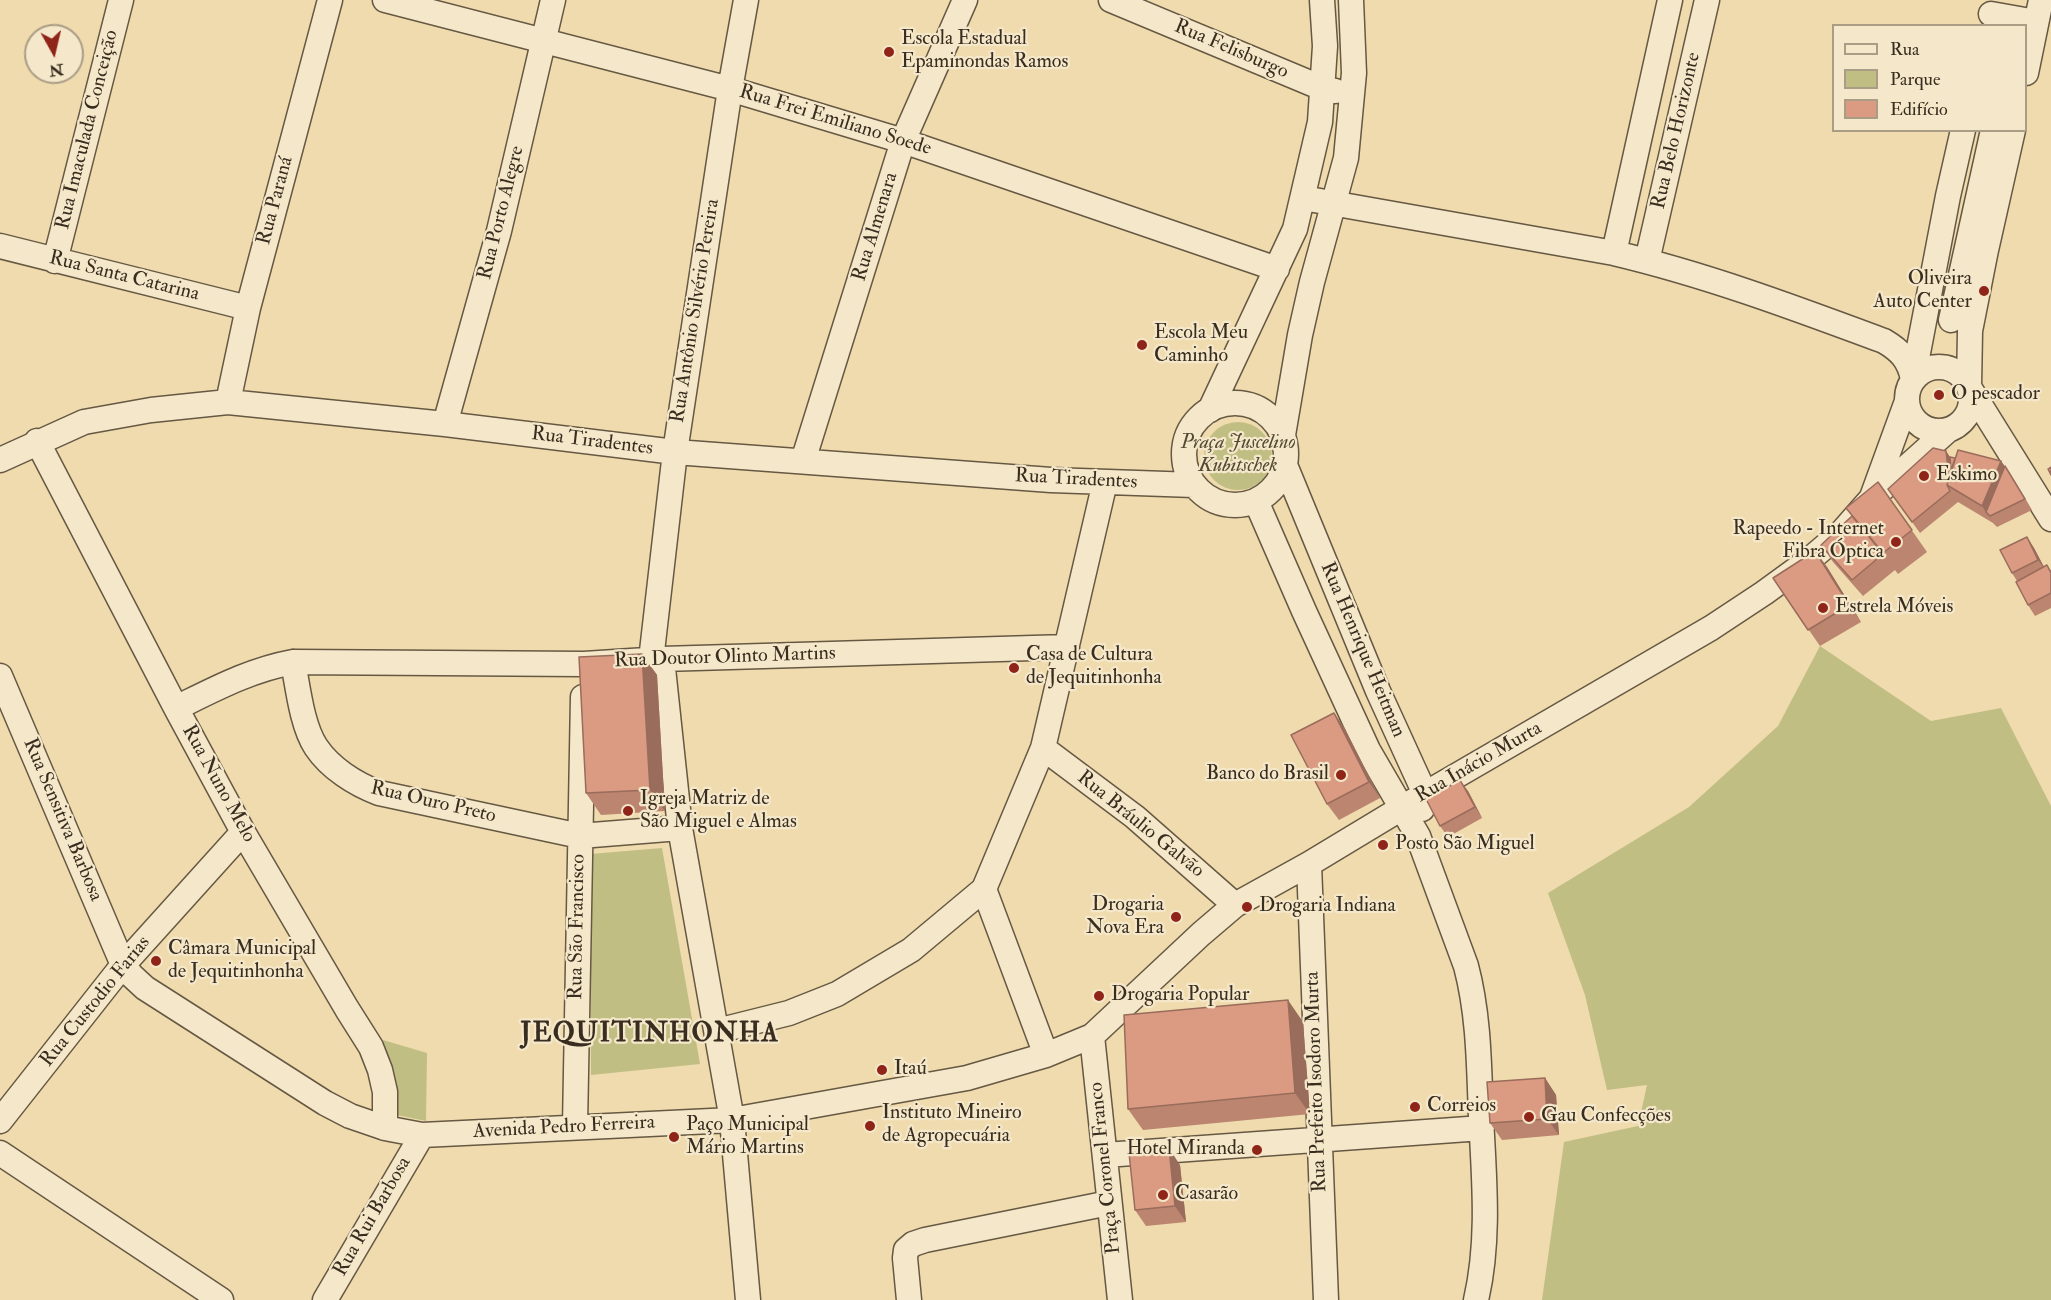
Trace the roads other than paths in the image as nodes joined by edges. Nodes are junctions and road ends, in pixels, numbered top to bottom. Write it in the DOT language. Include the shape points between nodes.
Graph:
graph roads {
  1 [pos="121,0"];
  2 [pos="330,0"];
  3 [pos="385,0"];
  4 [pos="553,0"];
  5 [pos="746,0"];
  6 [pos="965,0"];
  7 [pos="1111,0"];
  8 [pos="1322,0"];
  9 [pos="1351,0"];
  10 [pos="1670,0"];
  11 [pos="1707,0"];
  12 [pos="2013,0"];
  13 [pos="2021,0"];
  14 [pos="1995,16"];
  15 [pos="2031,16"];
  16 [pos="543,40"];
  17 [pos="2027,54"];
  18 [pos="1322,88"];
  19 [pos="730,89"];
  20 [pos="1353,94"];
  21 [pos="1963,132"];
  22 [pos="1985,132"];
  23 [pos="1993,132"];
  24 [pos="2013,132"];
  25 [pos="903,141"];
  26 [pos="1948,196"];
  27 [pos="1303,198"];
  28 [pos="1335,204"];
  29 [pos="1995,207"];
  30 [pos="0,246"];
  31 [pos="1614,253"];
  32 [pos="55,261"];
  33 [pos="1647,261"];
  34 [pos="1277,269"];
  35 [pos="248,308"];
  36 [pos="1970,387"];
  37 [pos="1910,390"];
  38 [pos="228,402"];
  39 [pos="1210,410"];
  40 [pos="445,424"];
  41 [pos="1947,431"];
  42 [pos="1283,435"];
  43 [pos="38,441"];
  44 [pos="675,452"];
  45 [pos="0,460"];
  46 [pos="803,461"];
  47 [pos="1285,465"];
  48 [pos="1105,482"];
  49 [pos="1194,485"];
  50 [pos="1871,499"];
  51 [pos="1256,501"];
  52 [pos="2051,519"];
  53 [pos="1067,647"];
  54 [pos="657,660"];
  55 [pos="293,662"];
  56 [pos="584,664"];
  57 [pos="0,676"];
  58 [pos="176,708"];
  59 [pos="1043,748"];
  60 [pos="1425,794"];
  61 [pos="1400,808"];
  62 [pos="681,828"];
  63 [pos="243,832"];
  64 [pos="579,836"];
  65 [pos="1418,836"];
  66 [pos="1310,864"];
  67 [pos="984,890"];
  68 [pos="1235,905"];
  69 [pos="123,964"];
  70 [pos="717,1031"];
  71 [pos="1092,1036"];
  72 [pos="1046,1055"];
  73 [pos="732,1120"];
  74 [pos="0,1121"];
  75 [pos="576,1126"];
  76 [pos="385,1128"];
  77 [pos="1482,1128"];
  78 [pos="422,1135"];
  79 [pos="1319,1139"];
  80 [pos="0,1153"];
  81 [pos="1105,1155"];
  82 [pos="1109,1203"];
  83 [pos="221,1300"];
  84 [pos="325,1300"];
  85 [pos="748,1300"];
  86 [pos="909,1300"];
  87 [pos="1120,1300"];
  88 [pos="1326,1300"];
  89 [pos="1476,1300"];
  1 -- 32 [label="street, Rua Imaculada Conceição"];
  2 -- 35 [label="street, Rua Paraná"];
  3 -- 16 [label="street, Rua Frei Emiliano Soede"];
  4 -- 16 [label="street, Rua Porto Alegre"];
  5 -- 19 [label="street, Rua Antônio Silvério Pereira"];
  6 -- 25 [label="street, Rua Almenara"];
  7 -- 18 [label="street, Rua Felisburgo"];
  8 -- 18 [label="street"];
  9 -- 20 [label="street"];
  10 -- 31 [label="street, Rua Belo Horizonte"];
  11 -- 33 [label="street, Rua Belo Horizonte"];
  12 -- 14 [label="street"];
  13 -- 15 [label="street"];
  14 -- 15 [label="street"];
  15 -- 17 [label="street"];
  16 -- 19 [label="street, Rua Frei Emiliano Soede"];
  16 -- 40 [label="street, Rua Porto Alegre" via="499,231"];
  18 -- 20 [label="street, Rua Felisburgo"];
  18 -- 27 [label="street" via="1320,122"];
  19 -- 25 [label="street, Rua Frei Emiliano Soede"];
  19 -- 44 [label="street, Rua Antônio Silvério Pereira"];
  20 -- 28 [label="street" via="1346,158"];
  21 -- 26 [label="street"];
  22 -- 23 [label="street" via="1947,319"];
  24 -- 29 [label="street"];
  25 -- 34 [label="street, Rua Frei Emiliano Soede"];
  25 -- 46 [label="street, Rua Almenara"];
  26 -- 29 [label="street"];
  26 -- 37 [label="street"];
  27 -- 28 [label="street"];
  27 -- 34 [label="street" via="1295,229"];
  28 -- 31 [label="street"];
  28 -- 42 [label="street" via="1300,335"];
  29 -- 36 [label="street" via="1970,331"];
  30 -- 32 [label="street, Rua Santa Catarina"];
  31 -- 33 [label="street"];
  32 -- 35 [label="street, Rua Santa Catarina"];
  33 -- 37 [label="street" via="1769,298 1884,341 1899,350 1910,365"];
  34 -- 39 [label="street"];
  35 -- 38 [label="street, Rua Paraná"];
  36 -- 37 [label="street" via="1955,370 1932,367 1922,372"];
  36 -- 41 [label="street" via="1971,409 1958,426"];
  36 -- 52 [label="street"];
  37 -- 41 [label="street" via="1910,412 1916,422 1925,428"];
  37 -- 50 [label="street"];
  38 -- 40 [label="street, Rua Tiradentes"];
  38 -- 43 [label="street, Rua Tiradentes" via="84,422"];
  39 -- 42 [label="street" via="1226,404 1244,404 1274,420"];
  39 -- 49 [label="street" via="1187,435 1186,469"];
  40 -- 44 [label="street, Rua Tiradentes"];
  41 -- 50 [label="street"];
  42 -- 47 [label="street"];
  43 -- 45 [label="street, Rua Tiradentes"];
  43 -- 58 [label="street, Rua Nuno Melo"];
  44 -- 46 [label="street, Rua Tiradentes"];
  44 -- 54 [label="street, Rua Antônio Silvério Pereira"];
  46 -- 48 [label="street, Rua Tiradentes"];
  47 -- 51 [label="street" via="1280,480"];
  47 -- 60 [label="street, Rua Henrique Heitman"];
  48 -- 49 [label="street, Rua Tiradentes"];
  48 -- 53 [label="street"];
  49 -- 51 [label="street" via="1222,504"];
  50 -- 60 [label="street, Rua Inácio Murta" via="1842,532 1808,561 1711,628"];
  51 -- 61 [label="street, Rua Henrique Heitman" via="1363,739"];
  53 -- 54 [label="street, Rua Doutor Olinto Martins"];
  53 -- 59 [label="street"];
  54 -- 56 [label="street, Rua Doutor Olinto Martins"];
  54 -- 62 [label="street, Rua Antônio Silvério Pereira"];
  55 -- 56 [label="street, Rua Doutor Olinto Martins"];
  55 -- 58 [label="street, Rua Doutor Olinto Martins" via="249,674"];
  55 -- 64 [label="street, Rua Ouro Preto" via="315,746 363,787"];
  56 -- 64 [label="street, Rua São Francisco"];
  57 -- 69 [label="street, Rua Sensitiva Barbosa"];
  58 -- 63 [label="street, Rua Nuno Melo"];
  59 -- 67 [label="street"];
  59 -- 68 [label="street, Rua Bráulio Galvão" via="1135,817"];
  60 -- 61 [label="street, Rua Inácio Murta"];
  60 -- 65 [label="street, Rua Henrique Heitman"];
  61 -- 65 [label="street, Rua Henrique Heitman"];
  61 -- 66 [label="street, Rua Inácio Murta"];
  62 -- 64 [label="street, Rua Ouro Preto"];
  62 -- 70 [label="street, Rua Antônio Silvério Pereira"];
  63 -- 69 [label="street, Rua Custodio Farias"];
  63 -- 76 [label="street, Rua Nuno Melo" via="371,1047 385,1092"];
  64 -- 75 [label="street, Rua São Francisco"];
  65 -- 77 [label="street, Rua Henrique Heitman" via="1471,988"];
  66 -- 68 [label="street, Rua Inácio Murta"];
  66 -- 79 [label="street, Rua Prefeito Isodoro Murta"];
  67 -- 70 [label="street" via="910,950 837,994 789,1013"];
  67 -- 72 [label="street"];
  68 -- 71 [label="street, Rua Inácio Murta"];
  69 -- 74 [label="street, Rua Custodio Farias"];
  69 -- 76 [label="street, Avenida Pedro Ferreira" via="146,988 325,1103"];
  70 -- 73 [label="street, Rua Antônio Silvério Pereira"];
  71 -- 72 [label="street, Avenida Pedro Ferreira"];
  71 -- 81 [label="street, Praça Coronel Franco"];
  72 -- 73 [label="street, Avenida Pedro Ferreira" via="967,1078"];
  73 -- 75 [label="street, Avenida Pedro Ferreira"];
  73 -- 85 [label="street"];
  75 -- 78 [label="street, Avenida Pedro Ferreira"];
  76 -- 78 [label="street, Avenida Pedro Ferreira"];
  77 -- 79 [label="street"];
  77 -- 89 [label="street, Rua Henrique Heitman" via="1484,1255"];
  78 -- 84 [label="street, Rua Rui Barbosa"];
  79 -- 81 [label="street"];
  79 -- 88 [label="street, Rua Prefeito Isodoro Murta"];
  80 -- 83 [label="street"];
  81 -- 82 [label="street, Praça Coronel Franco"];
  82 -- 86 [label="street" via="913,1244 906,1250 905,1258"];
  82 -- 87 [label="street, Praça Coronel Franco"];
}
